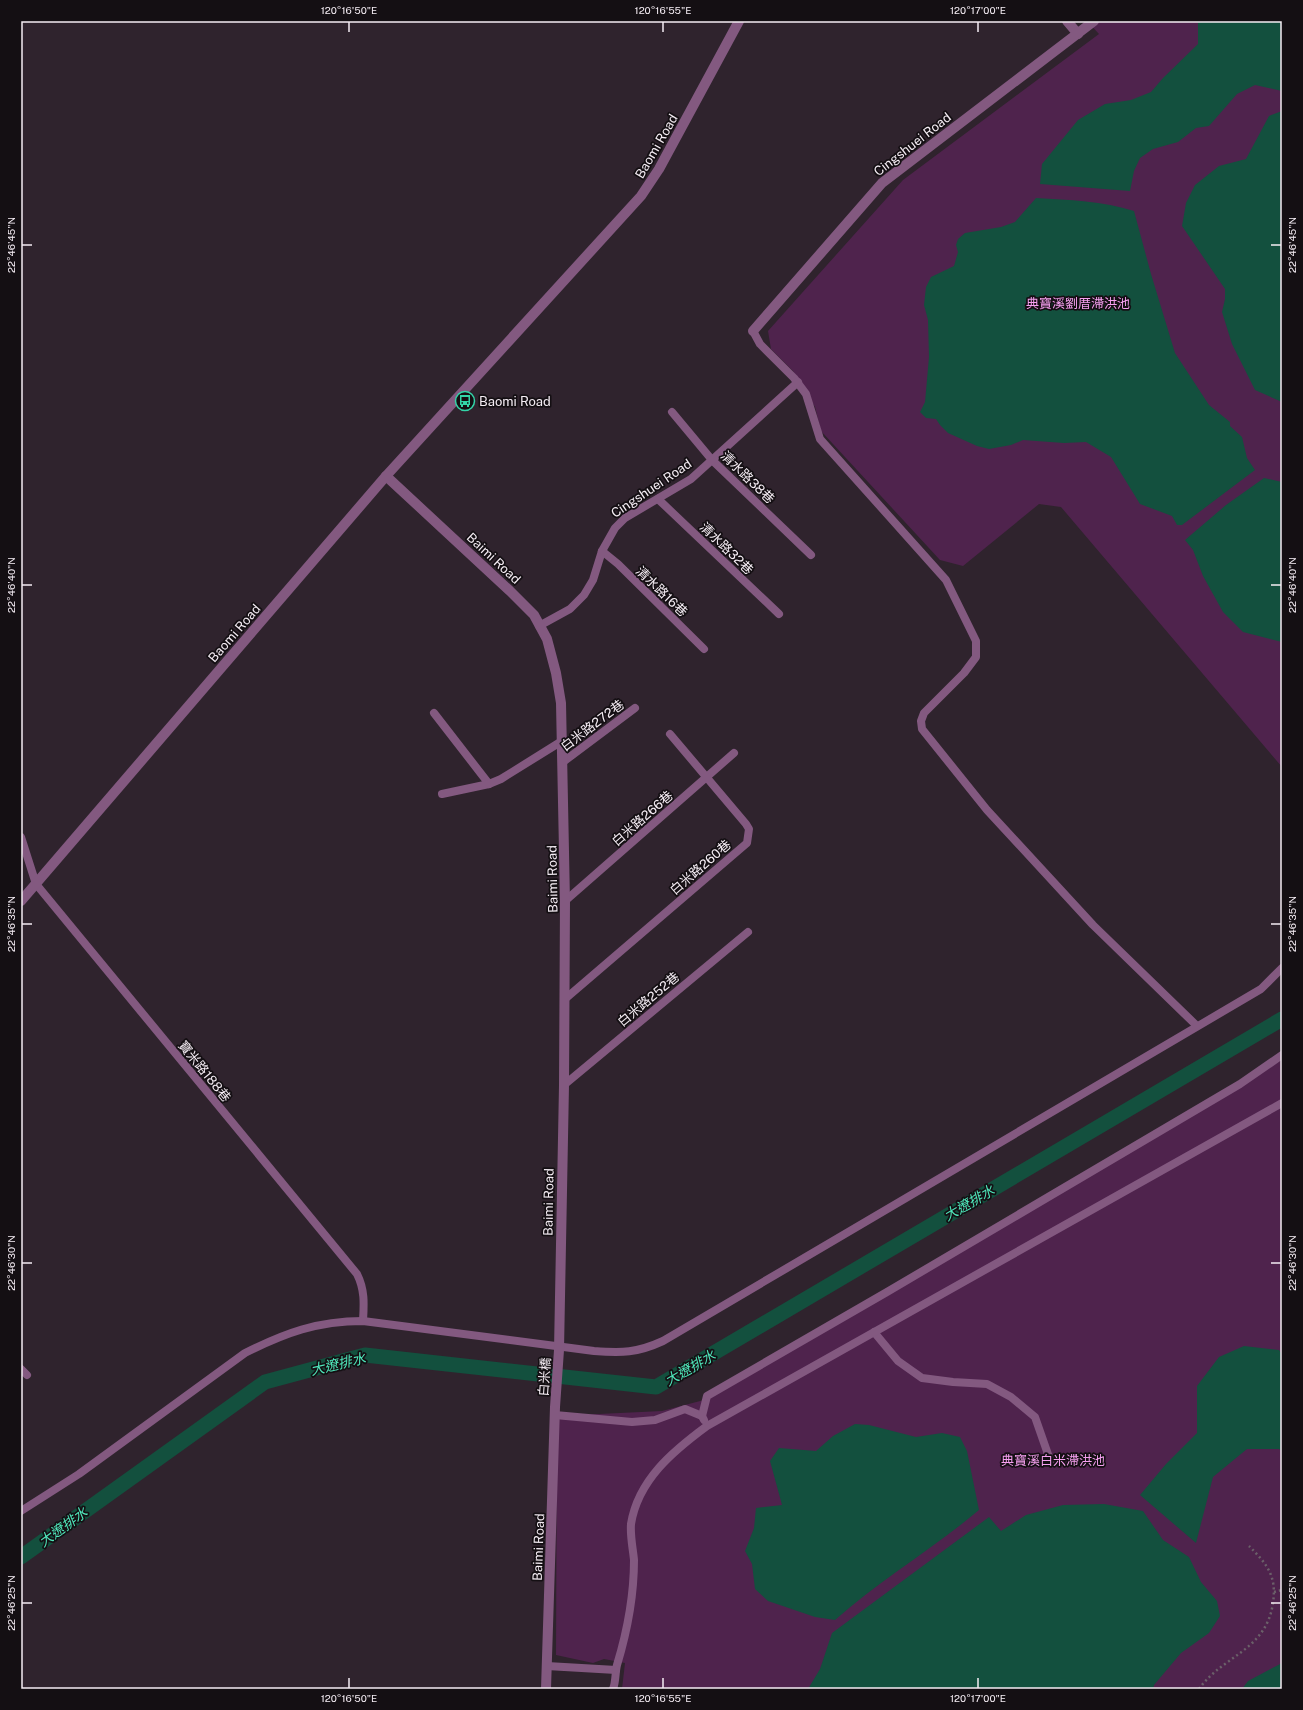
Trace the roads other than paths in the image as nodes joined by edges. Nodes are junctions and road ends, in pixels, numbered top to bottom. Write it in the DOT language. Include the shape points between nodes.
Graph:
graph roads {
  1 [pos="739,21"];
  2 [pos="1067,21"];
  3 [pos="1094,21"];
  4 [pos="1078,34"];
  5 [pos="753,331"];
  6 [pos="798,382"];
  7 [pos="672,412"];
  8 [pos="712,460"];
  9 [pos="386,476"];
  10 [pos="658,499"];
  11 [pos="602,552"];
  12 [pos="811,555"];
  13 [pos="779,614"];
  14 [pos="539,626"];
  15 [pos="704,649"];
  16 [pos="635,708"];
  17 [pos="434,713"];
  18 [pos="670,734"];
  19 [pos="562,741"];
  20 [pos="734,752"];
  21 [pos="563,762"];
  22 [pos="706,777"];
  23 [pos="489,784"];
  24 [pos="442,794"];
  25 [pos="21,837"];
  26 [pos="36,884"];
  27 [pos="21,901"];
  28 [pos="565,901"];
  29 [pos="748,932"];
  30 [pos="1282,968"];
  31 [pos="565,999"];
  32 [pos="1196,1026"];
  33 [pos="1282,1055"];
  34 [pos="564,1085"];
  35 [pos="1282,1103"];
  36 [pos="363,1321"];
  37 [pos="874,1332"];
  38 [pos="559,1348"];
  39 [pos="555,1411"];
  40 [pos="702,1416"];
  41 [pos="707,1426"];
  42 [pos="1050,1460"];
  43 [pos="21,1511"];
  44 [pos="547,1666"];
  45 [pos="616,1670"];
  46 [pos="546,1689"];
  47 [pos="613,1689"];
  1 -- 9 [label="street, Baomi Road" via="659,169 641,196"];
  2 -- 4 [label="street"];
  3 -- 4 [label="street, Cingshuei Road"];
  4 -- 5 [label="street, Cingshuei Road" via="882,183"];
  5 -- 6 [label="lane" via="760,344"];
  6 -- 8 [label="lane, Cingshuei Road"];
  6 -- 32 [label="lane" via="806,394 820,439 946,580 976,641 976,656 964,673 924,713 921,720 922,729 986,810 1092,924"];
  7 -- 8 [label="lane, 清水路38巷"];
  8 -- 10 [label="lane, Cingshuei Road" via="691,479"];
  8 -- 12 [label="lane, 清水路38巷"];
  9 -- 14 [label="street, Baimi Road" via="510,591 534,616"];
  9 -- 26 [label="street, Baomi Road"];
  10 -- 11 [label="lane, Cingshuei Road" via="625,518 615,528"];
  10 -- 13 [label="lane, 清水路32巷"];
  11 -- 14 [label="lane, Cingshuei Road" via="593,580 584,595 570,609"];
  11 -- 15 [label="lane, 清水路16巷" via="618,564"];
  14 -- 19 [label="street, Baimi Road" via="547,639 556,673 561,703"];
  16 -- 21 [label="lane, 白米路272巷"];
  17 -- 23 [label="lane"];
  18 -- 22 [label="lane, 白米路260巷"];
  19 -- 21 [label="street, Baimi Road"];
  19 -- 23 [label="lane"];
  20 -- 22 [label="lane, 白米路266巷"];
  21 -- 28 [label="street, Baimi Road"];
  22 -- 28 [label="lane, 白米路266巷"];
  22 -- 31 [label="lane, 白米路260巷" via="749,829 747,843"];
  23 -- 24 [label="lane"];
  25 -- 26 [label="lane, 寶米路188巷"];
  26 -- 27 [label="street, Baomi Road"];
  26 -- 36 [label="lane, 寶米路188巷" via="357,1274 364,1293"];
  28 -- 31 [label="street, Baimi Road"];
  29 -- 34 [label="lane, 白米路252巷"];
  30 -- 32 [label="lane" via="1261,988"];
  31 -- 34 [label="street, Baimi Road"];
  32 -- 38 [label="lane" via="663,1341 646,1349 624,1352"];
  33 -- 40 [label="lane" via="1240,1084 707,1396"];
  34 -- 38 [label="street, Baimi Road"];
  35 -- 37 [label="lane"];
  36 -- 38 [label="lane"];
  36 -- 43 [label="lane" via="306,1327 275,1338 245,1353 79,1474"];
  37 -- 41 [label="lane"];
  37 -- 42 [label="lane" via="898,1361 922,1378 987,1384 1011,1397 1035,1417"];
  38 -- 39 [label="street, 白米橋"];
  39 -- 40 [label="lane" via="632,1422 655,1420 685,1410"];
  39 -- 44 [label="street, Baimi Road"];
  40 -- 41 [label="lane"];
  41 -- 45 [label="lane" via="679,1447 655,1472 639,1498 631,1525 634,1561 631,1592 624,1642"];
  44 -- 45 [label="lane"];
  44 -- 46 [label="street, Baimi Road"];
  45 -- 47 [label="lane"];
}
